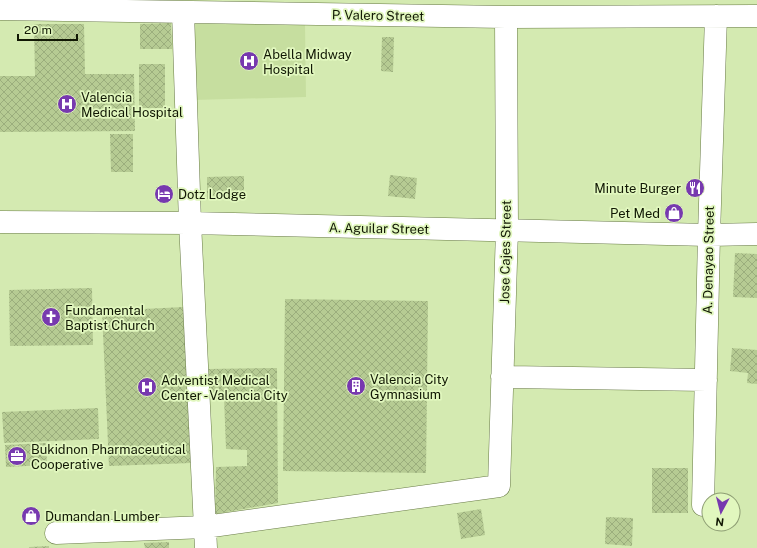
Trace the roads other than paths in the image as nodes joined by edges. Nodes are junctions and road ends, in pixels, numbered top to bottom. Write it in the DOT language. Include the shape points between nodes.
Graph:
graph roads {
  1 [pos="0,9"];
  2 [pos="183,12"];
  3 [pos="716,16"];
  4 [pos="757,16"];
  5 [pos="506,17"];
  6 [pos="0,222"];
  7 [pos="190,223"];
  8 [pos="507,230"];
  9 [pos="757,234"];
  10 [pos="709,235"];
  11 [pos="502,377"];
  12 [pos="706,380"];
  13 [pos="703,492"];
  14 [pos="56,533"];
  15 [pos="205,537"];
  1 -- 2 [label="street, P. Valero Street"];
  2 -- 5 [label="street, P. Valero Street"];
  2 -- 7 [label="street"];
  3 -- 4 [label="street, P. Valero Street"];
  3 -- 5 [label="street, P. Valero Street"];
  3 -- 10 [label="street, A. Denayao Street"];
  5 -- 8 [label="street, Jose Cajes Street"];
  6 -- 7 [label="street, A. Aguilar Street"];
  7 -- 8 [label="street, A. Aguilar Street"];
  7 -- 15 [label="street"];
  8 -- 10 [label="street, A. Aguilar Street"];
  8 -- 11 [label="street, Jose Cajes Street"];
  9 -- 10 [label="street, A. Aguilar Street"];
  10 -- 12 [label="street, A. Denayao Street"];
  11 -- 12 [label="street"];
  11 -- 15 [label="street, Jose Cajes Street" via="499,486"];
  12 -- 13 [label="street, A. Denayao Street"];
  14 -- 15 [label="street"];
}
